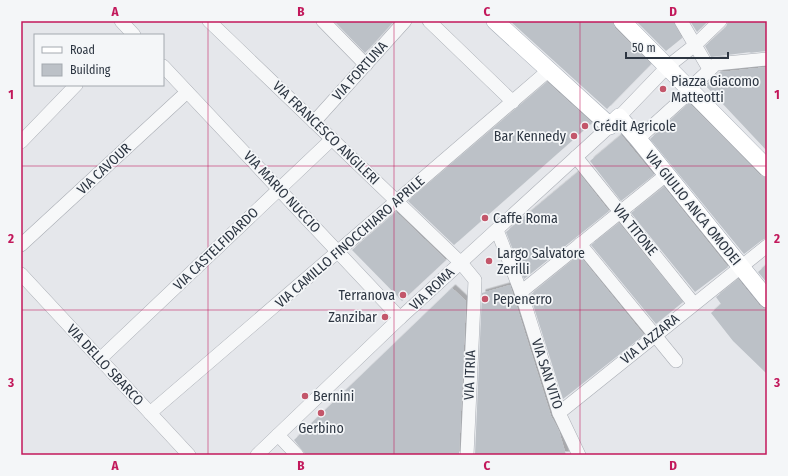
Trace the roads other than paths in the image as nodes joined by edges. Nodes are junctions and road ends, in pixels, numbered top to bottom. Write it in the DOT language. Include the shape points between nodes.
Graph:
graph roads {
  1 [pos="209,21"];
  2 [pos="323,21"];
  3 [pos="405,21"];
  4 [pos="429,21"];
  5 [pos="495,21"];
  6 [pos="622,21"];
  7 [pos="681,21"];
  8 [pos="720,21"];
  9 [pos="692,40"];
  10 [pos="767,59"];
  11 [pos="662,63"];
  12 [pos="366,65"];
  13 [pos="712,66"];
  14 [pos="164,67"];
  15 [pos="549,70"];
  16 [pos="75,86"];
  17 [pos="691,91"];
  18 [pos="187,92"];
  19 [pos="514,102"];
  20 [pos="314,122"];
  21 [pos="614,122"];
  22 [pos="332,139"];
  23 [pos="638,139"];
  24 [pos="21,142"];
  25 [pos="580,162"];
  26 [pos="767,168"];
  27 [pos="666,175"];
  28 [pos="279,189"];
  29 [pos="397,201"];
  30 [pos="620,212"];
  31 [pos="497,230"];
  32 [pos="580,244"];
  33 [pos="21,245"];
  34 [pos="767,246"];
  35 [pos="338,252"];
  36 [pos="461,263"];
  37 [pos="741,267"];
  38 [pos="21,274"];
  39 [pos="521,292"];
  40 [pos="767,299"];
  41 [pos="694,304"];
  42 [pos="400,318"];
  43 [pos="655,335"];
  44 [pos="100,360"];
  45 [pos="676,361"];
  46 [pos="150,413"];
  47 [pos="559,413"];
  48 [pos="278,435"];
  49 [pos="189,455"];
  50 [pos="257,455"];
  51 [pos="297,455"];
  52 [pos="467,455"];
  53 [pos="579,455"];
  1 -- 20 [label="street, VIA FRANCESCO ANGILERI"];
  2 -- 12 [label="street"];
  3 -- 12 [label="street, VIA FORTUNA"];
  4 -- 19 [label="street"];
  5 -- 15 [label="main road, VIA GIULIO ANCA OMODEI"];
  6 -- 11 [label="main road"];
  7 -- 9 [label="street"];
  8 -- 9 [label="street"];
  9 -- 11 [label="street"];
  9 -- 13 [label="street"];
  10 -- 13 [label="street"];
  11 -- 17 [label="main road"];
  11 -- 21 [label="street"];
  12 -- 20 [label="street, VIA FORTUNA"];
  13 -- 17 [label="street"];
  14 -- 18 [label="street, VIA MARIO NUCCIO"];
  15 -- 19 [label="street, VIA CAMILLO FINOCCHIARO APRILE"];
  15 -- 21 [label="main road, VIA GIULIO ANCA OMODEI"];
  16 -- 24 [label="street"];
  17 -- 23 [label="street"];
  17 -- 26 [label="main road"];
  18 -- 28 [label="street, VIA MARIO NUCCIO"];
  18 -- 33 [label="street, VIA CAVOUR"];
  19 -- 29 [label="street, VIA CAMILLO FINOCCHIARO APRILE"];
  20 -- 22 [label="street, VIA FRANCESCO ANGILERI"];
  21 -- 23 [label="main road, VIA GIULIO ANCA OMODEI"];
  21 -- 25 [label="street, VIA ROMA"];
  22 -- 28 [label="street, VIA CASTELFIDARDO"];
  22 -- 29 [label="street, VIA FRANCESCO ANGILERI"];
  23 -- 27 [label="main road, VIA GIULIO ANCA OMODEI"];
  25 -- 30 [label="street, VIA TITONE"];
  25 -- 31 [label="street, VIA ROMA"];
  27 -- 30 [label="street"];
  27 -- 37 [label="main road, VIA GIULIO ANCA OMODEI"];
  28 -- 35 [label="street, VIA MARIO NUCCIO"];
  28 -- 44 [label="street, VIA CASTELFIDARDO"];
  29 -- 35 [label="street, VIA CAMILLO FINOCCHIARO APRILE"];
  29 -- 36 [label="street, VIA FRANCESCO ANGILERI"];
  30 -- 32 [label="street"];
  30 -- 41 [label="street, VIA TITONE"];
  31 -- 36 [label="street, VIA ROMA"];
  31 -- 39 [label="street, VIA SAN VITO"];
  32 -- 39 [label="street"];
  32 -- 43 [label="street"];
  34 -- 37 [label="street, VIA LAZZARA"];
  35 -- 42 [label="street, VIA MARIO NUCCIO"];
  35 -- 46 [label="street, VIA CAMILLO FINOCCHIARO APRILE"];
  36 -- 42 [label="street, VIA ROMA"];
  36 -- 52 [label="street, VIA ITRIA" via="475,280"];
  37 -- 40 [label="main road, VIA GIULIO ANCA OMODEI"];
  37 -- 41 [label="street, VIA LAZZARA"];
  38 -- 44 [label="street, VIA DELLO SBARCO"];
  39 -- 47 [label="street, VIA SAN VITO"];
  41 -- 43 [label="street, VIA LAZZARA"];
  42 -- 48 [label="street, VIA ROMA"];
  43 -- 45 [label="street"];
  43 -- 47 [label="street, VIA LAZZARA"];
  44 -- 46 [label="street, VIA DELLO SBARCO"];
  46 -- 49 [label="street, VIA DELLO SBARCO"];
  47 -- 53 [label="street, VIA SAN VITO"];
  48 -- 50 [label="street, VIA ROMA"];
  48 -- 51 [label="street"];
}
